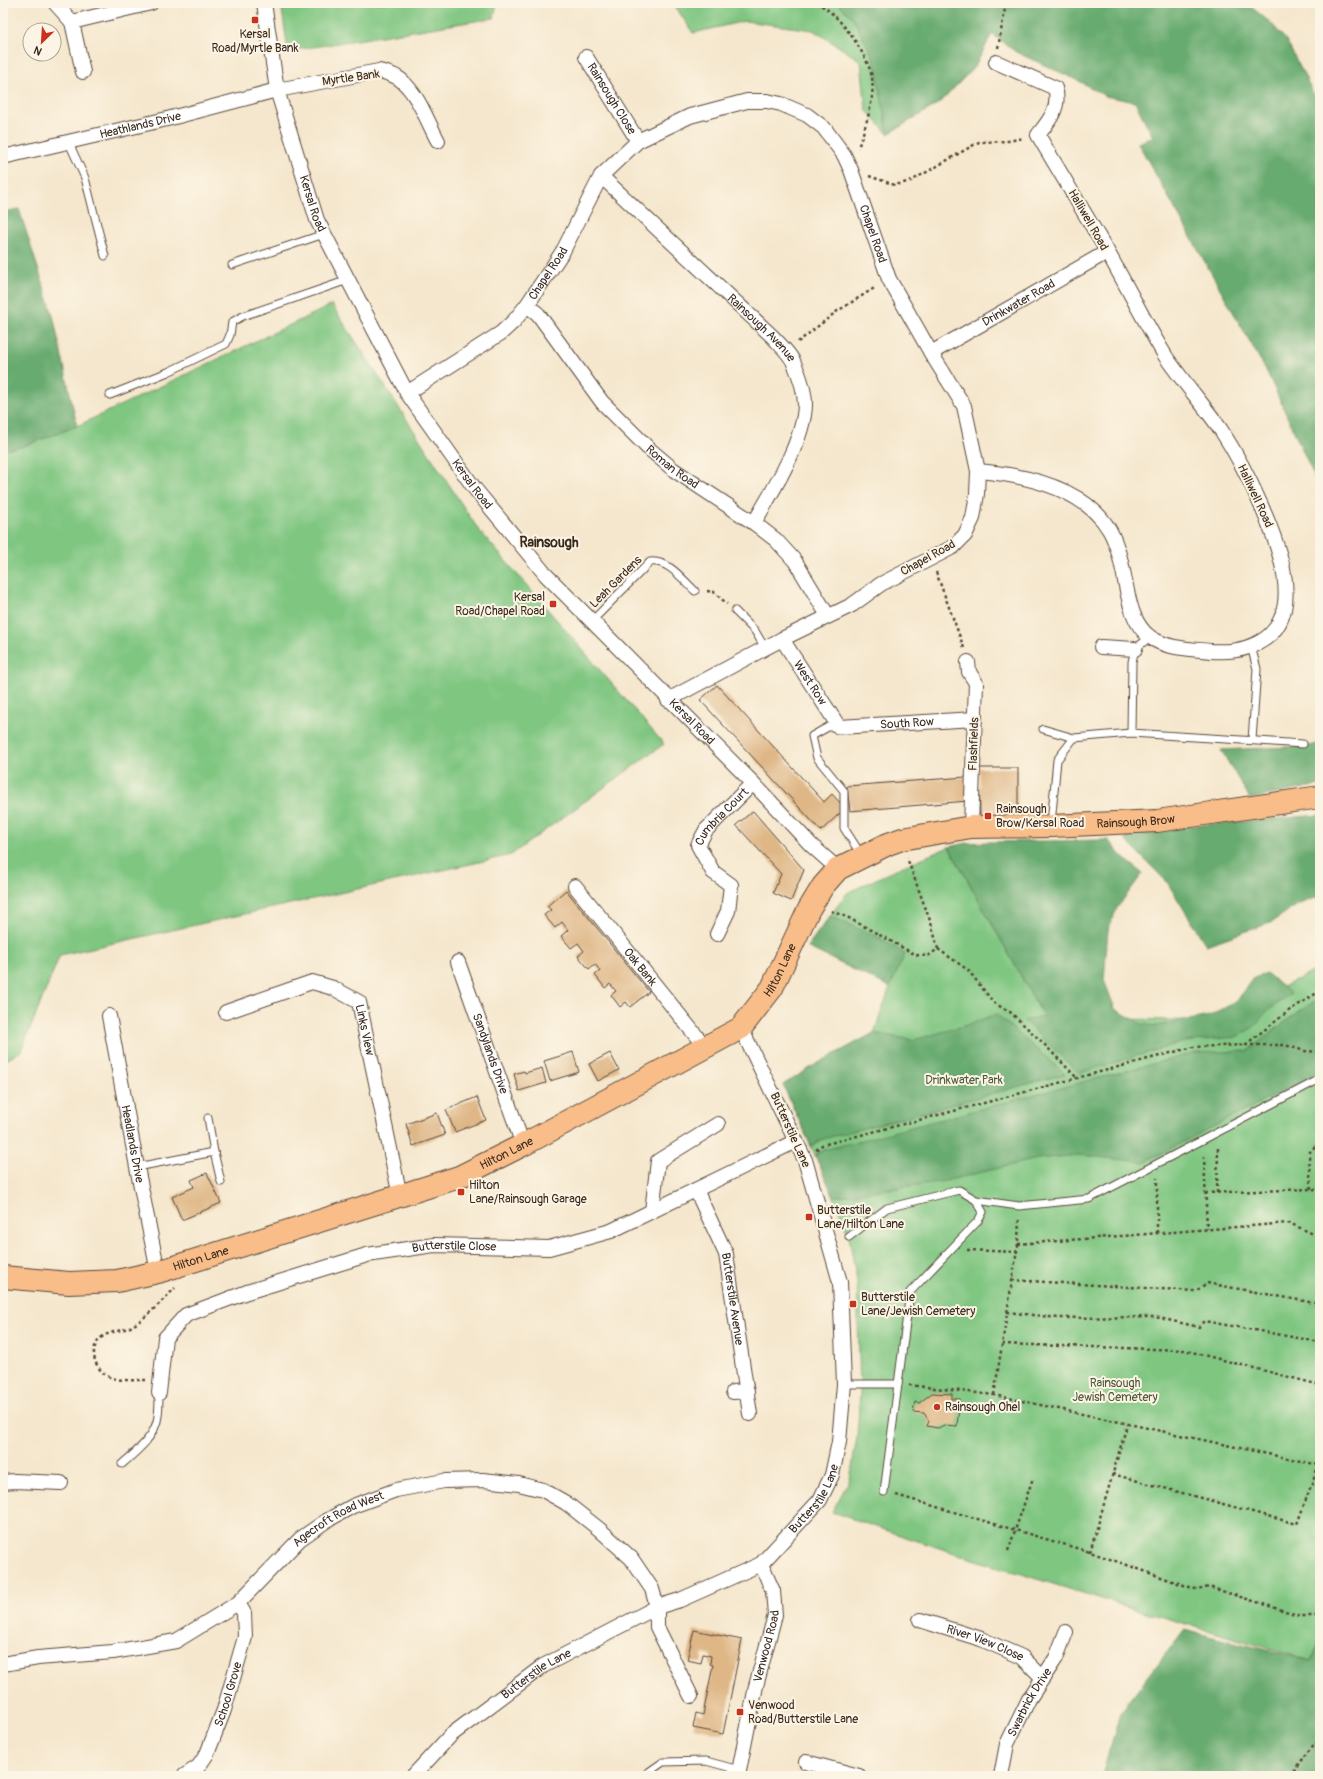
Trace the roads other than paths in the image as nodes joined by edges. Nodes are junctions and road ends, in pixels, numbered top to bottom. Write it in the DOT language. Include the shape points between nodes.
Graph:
graph roads {
  1 [pos="55,3"];
  2 [pos="151,3"];
  3 [pos="264,3"];
  4 [pos="72,22"];
  5 [pos="586,57"];
  6 [pos="996,62"];
  7 [pos="83,72"];
  8 [pos="277,90"];
  9 [pos="438,140"];
  10 [pos="638,141"];
  11 [pos="69,142"];
  12 [pos="3,157"];
  13 [pos="601,176"];
  14 [pos="324,234"];
  15 [pos="1107,252"];
  16 [pos="105,256"];
  17 [pos="232,265"];
  18 [pos="348,280"];
  19 [pos="527,305"];
  20 [pos="931,353"];
  21 [pos="407,394"];
  22 [pos="110,395"];
  23 [pos="978,471"];
  24 [pos="754,523"];
  25 [pos="695,591"];
  26 [pos="735,611"];
  27 [pos="828,616"];
  28 [pos="591,622"];
  29 [pos="1150,637"];
  30 [pos="782,639"];
  31 [pos="1251,646"];
  32 [pos="1101,647"];
  33 [pos="765,648"];
  34 [pos="1135,649"];
  35 [pos="968,662"];
  36 [pos="668,700"];
  37 [pos="975,720"];
  38 [pos="838,727"];
  39 [pos="1042,729"];
  40 [pos="1131,732"];
  41 [pos="1074,738"];
  42 [pos="1252,740"];
  43 [pos="1303,744"];
  44 [pos="753,783"];
  45 [pos="1320,797"];
  46 [pos="1051,826"];
  47 [pos="971,828"];
  48 [pos="862,856"];
  49 [pos="838,869"];
  50 [pos="575,886"];
  51 [pos="717,934"];
  52 [pos="458,962"];
  53 [pos="226,1012"];
  54 [pos="109,1016"];
  55 [pos="741,1028"];
  56 [pos="706,1048"];
  57 [pos="1320,1079"];
  58 [pos="208,1118"];
  59 [pos="718,1124"];
  60 [pos="796,1141"];
  61 [pos="523,1145"];
  62 [pos="214,1152"];
  63 [pos="137,1167"];
  64 [pos="221,1182"];
  65 [pos="696,1190"];
  66 [pos="400,1196"];
  67 [pos="976,1200"];
  68 [pos="652,1211"];
  69 [pos="849,1238"];
  70 [pos="158,1272"];
  71 [pos="5,1273"];
  72 [pos="844,1384"];
  73 [pos="898,1384"];
  74 [pos="160,1387"];
  75 [pos="750,1414"];
  76 [pos="122,1464"];
  77 [pos="3,1482"];
  78 [pos="60,1483"];
  79 [pos="884,1492"];
  80 [pos="761,1564"];
  81 [pos="238,1603"];
  82 [pos="657,1606"];
  83 [pos="920,1620"];
  84 [pos="1066,1632"];
  85 [pos="3,1664"];
  86 [pos="1043,1678"];
  87 [pos="691,1696"];
  88 [pos="806,1762"];
  89 [pos="738,1773"];
  90 [pos="835,1773"];
  91 [pos="184,1776"];
  92 [pos="413,1776"];
  93 [pos="643,1776"];
  94 [pos="860,1776"];
  95 [pos="1001,1776"];
  1 -- 4 [label="street"];
  2 -- 4 [label="street"];
  3 -- 8 [label="street, Kersal Road"];
  4 -- 7 [label="street"];
  5 -- 10 [label="street, Rainsough Close"];
  6 -- 15 [label="street, Halliwell Road" via="1055,88 1058,96 1057,105 1038,135"];
  8 -- 9 [label="street, Myrtle Bank" via="380,71 402,80 414,96"];
  8 -- 11 [label="street, Heathlands Drive"];
  8 -- 14 [label="street, Kersal Road" via="317,220"];
  10 -- 13 [label="street, Chapel Road"];
  10 -- 20 [label="street, Chapel Road" via="690,116 747,101 767,101 797,110 824,128 844,155 889,279"];
  11 -- 12 [label="street, Heathlands Drive"];
  11 -- 16 [label="lane" via="85,178"];
  13 -- 19 [label="street, Chapel Road" via="563,251"];
  13 -- 24 [label="street, Rainsough Avenue" via="773,337 792,360 802,386 805,405 801,431 776,485"];
  14 -- 17 [label="lane"];
  14 -- 18 [label="street, Kersal Road"];
  15 -- 20 [label="street, Drinkwater Road"];
  15 -- 31 [label="street, Halliwell Road" via="1171,364 1221,430 1255,491 1270,525 1284,576 1285,603 1272,633"];
  18 -- 21 [label="street, Kersal Road"];
  18 -- 22 [label="lane" via="243,316 232,322 226,344 168,372"];
  19 -- 21 [label="street, Chapel Road" via="501,333"];
  19 -- 24 [label="street, Roman Road" via="538,314 602,402 648,448 674,470"];
  20 -- 23 [label="street, Chapel Road" via="964,406"];
  21 -- 28 [label="street, Kersal Road" via="475,488 546,575"];
  23 -- 27 [label="street, Chapel Road" via="978,494 973,518 965,535 953,547 881,584 852,605"];
  23 -- 29 [label="street, Halliwell Road" via="1040,482 1074,497 1097,512 1114,540 1130,607"];
  24 -- 27 [label="street, Roman Road" via="776,540 795,561"];
  25 -- 28 [label="lane, Leah Gardens" via="666,564 650,562"];
  26 -- 33 [label="lane" via="755,631"];
  27 -- 30 [label="street, Chapel Road"];
  28 -- 36 [label="street, Kersal Road"];
  29 -- 31 [label="street, Halliwell Road" via="1167,645 1226,652"];
  29 -- 34 [label="lane"];
  30 -- 33 [label="street, Chapel Road"];
  30 -- 38 [label="street, West Row"];
  31 -- 42 [label="lane" via="1257,669"];
  32 -- 34 [label="street"];
  33 -- 36 [label="street, Chapel Road"];
  34 -- 40 [label="lane" via="1132,662"];
  35 -- 37 [label="street, Flashfields" via="969,672 976,683"];
  36 -- 44 [label="street, Kersal Road"];
  37 -- 38 [label="street, South Row"];
  37 -- 47 [label="street, Flashfields"];
  38 -- 48 [label="lane" via="828,727 812,736 817,758 844,791 844,828"];
  39 -- 41 [label="lane"];
  40 -- 41 [label="lane"];
  40 -- 42 [label="lane"];
  41 -- 46 [label="lane" via="1057,760"];
  42 -- 43 [label="lane"];
  44 -- 49 [label="street, Kersal Road" via="811,845"];
  44 -- 51 [label="street, Cumbria Court" via="706,830 698,846 713,872 731,885 728,910"];
  45 -- 46 [label="main road, Rainsough Brow" via="1157,821"];
  46 -- 47 [label="main road, Rainsough Brow"];
  47 -- 48 [label="main road, Rainsough Brow" via="902,838"];
  48 -- 49 [label="main road, Rainsough Brow"];
  49 -- 55 [label="main road, Hilton Lane" via="814,899 772,988"];
  50 -- 56 [label="street, Oak Bank"];
  52 -- 61 [label="street, Sandylands Drive"];
  53 -- 66 [label="street, Links View" via="312,982 333,988 359,1002"];
  54 -- 63 [label="street, Headlands Drive"];
  55 -- 56 [label="main road, Hilton Lane"];
  55 -- 60 [label="street, Butterstile Lane"];
  56 -- 61 [label="main road, Hilton Lane"];
  57 -- 67 [label="lane" via="1089,1199 1019,1206"];
  58 -- 62 [label="lane"];
  59 -- 68 [label="street" via="658,1161"];
  60 -- 65 [label="street, Butterstile Close"];
  60 -- 72 [label="street, Butterstile Lane" via="805,1160 840,1282"];
  61 -- 66 [label="main road, Hilton Lane" via="459,1177"];
  62 -- 63 [label="lane"];
  62 -- 64 [label="lane"];
  63 -- 70 [label="street, Headlands Drive"];
  65 -- 68 [label="street, Butterstile Close"];
  65 -- 75 [label="street, Butterstile Avenue" via="726,1254 740,1392"];
  66 -- 70 [label="main road, Hilton Lane"];
  67 -- 69 [label="lane" via="959,1190 887,1208"];
  67 -- 73 [label="lane" via="983,1212 978,1221 910,1292"];
  68 -- 74 [label="street, Butterstile Close" via="611,1231 548,1248 434,1245 367,1255 247,1292 186,1315 165,1338"];
  70 -- 71 [label="main road, Hilton Lane" via="117,1281 69,1283"];
  72 -- 73 [label="lane"];
  72 -- 80 [label="street, Butterstile Lane" via="839,1442 832,1475 820,1500"];
  73 -- 79 [label="lane"];
  74 -- 76 [label="lane" via="158,1418 152,1432 136,1453"];
  77 -- 78 [label="street"];
  80 -- 82 [label="street, Butterstile Lane" via="680,1600"];
  80 -- 89 [label="street, Venwood Road" via="773,1591 775,1615 756,1686"];
  81 -- 82 [label="street, Agecroft Road West" via="300,1539 352,1506 396,1490 444,1481 483,1480 543,1490 566,1503 631,1558 652,1589"];
  81 -- 85 [label="street, Agecroft Road West" via="176,1641 113,1652 38,1658"];
  81 -- 91 [label="street, School Grove" via="244,1613 245,1637 224,1710 207,1754 198,1767"];
  82 -- 87 [label="street, Agecroft Road West" via="657,1627"];
  82 -- 92 [label="street, Butterstile Lane" via="543,1666 451,1735"];
  83 -- 86 [label="street, River View Close" via="981,1639 1022,1657"];
  84 -- 86 [label="street, Swarbrick Drive" via="1056,1658"];
  86 -- 95 [label="street, Swarbrick Drive" via="1029,1699 1008,1744"];
  88 -- 90 [label="street"];
  89 -- 93 [label="lane" via="706,1761 663,1762"];
  90 -- 94 [label="street"];
}
